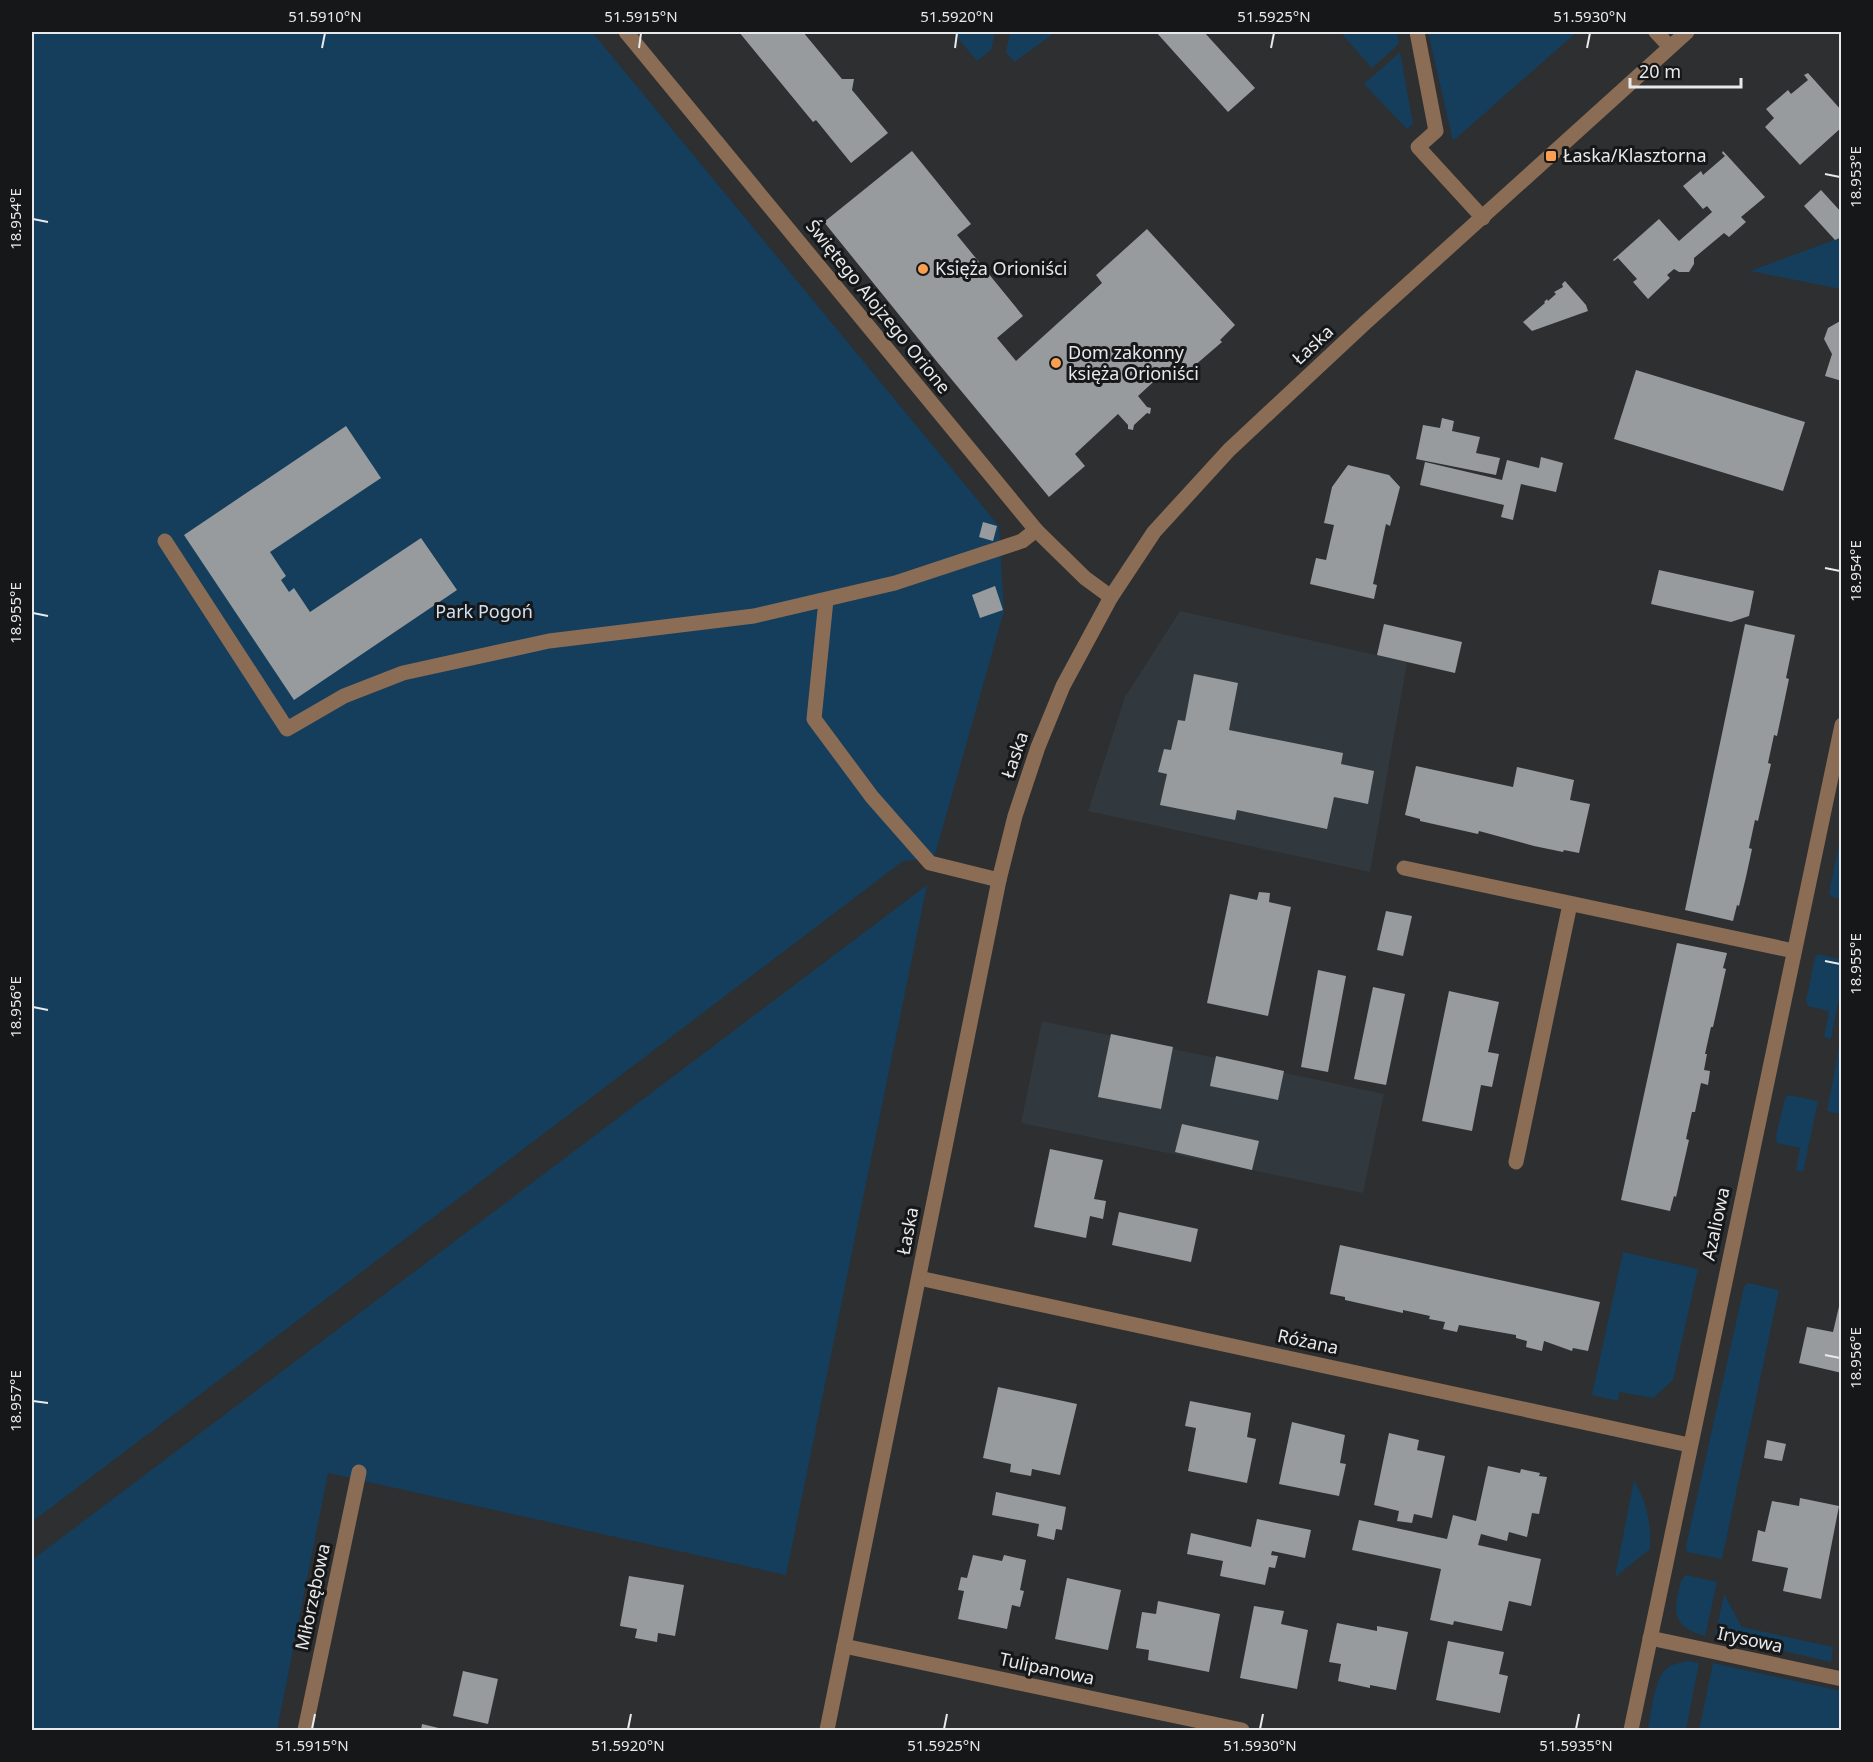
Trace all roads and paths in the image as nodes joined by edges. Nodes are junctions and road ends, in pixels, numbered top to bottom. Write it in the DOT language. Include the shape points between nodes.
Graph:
graph roads {
  1 [pos="626,32"];
  2 [pos="1417,32"];
  3 [pos="1656,32"];
  4 [pos="1687,32"];
  5 [pos="1670,47"];
  6 [pos="1483,218"];
  7 [pos="1036,530"];
  8 [pos="165,541"];
  9 [pos="1112,597"];
  10 [pos="826,600"];
  11 [pos="1842,725"];
  12 [pos="1835,784"];
  13 [pos="1404,868"];
  14 [pos="999,880"];
  15 [pos="1570,904"];
  16 [pos="1794,951"];
  17 [pos="1516,1162"];
  18 [pos="919,1278"];
  19 [pos="1689,1445"];
  20 [pos="359,1472"];
  21 [pos="1650,1638"];
  22 [pos="844,1646"];
  23 [pos="1842,1679"];
  24 [pos="305,1731"];
  25 [pos="826,1731"];
  26 [pos="1242,1731"];
  27 [pos="1631,1731"];
  1 -- 7 [label="street, Świętego Alojzego Orione"];
  2 -- 6 [label="street" via="1436,131 1418,147"];
  3 -- 5 [label="street"];
  4 -- 5 [label="street, Łaska"];
  5 -- 6 [label="street, Łaska"];
  6 -- 9 [label="street, Łaska" via="1229,450 1154,532"];
  7 -- 9 [label="street, Świętego Alojzego Orione" via="1085,578"];
  7 -- 10 [label="street" via="1022,541 895,583"];
  8 -- 10 [label="street" via="287,729 344,696 403,673 549,641 754,616"];
  9 -- 14 [label="street, Łaska" via="1063,686 1038,747"];
  10 -- 14 [label="street" via="814,719 872,797 930,863"];
  11 -- 12 [label="street, Azaliowa"];
  12 -- 16 [label="street, Azaliowa"];
  13 -- 15 [label="street"];
  14 -- 18 [label="street, Łaska"];
  15 -- 16 [label="street"];
  15 -- 17 [label="street"];
  16 -- 19 [label="street, Azaliowa"];
  18 -- 19 [label="street, Różana"];
  18 -- 22 [label="street, Łaska"];
  19 -- 21 [label="street, Azaliowa"];
  20 -- 24 [label="street, Miłorzębowa"];
  21 -- 23 [label="street, Irysowa"];
  21 -- 27 [label="street, Azaliowa"];
  22 -- 25 [label="street, Łaska"];
  22 -- 26 [label="street, Tulipanowa"];
}
